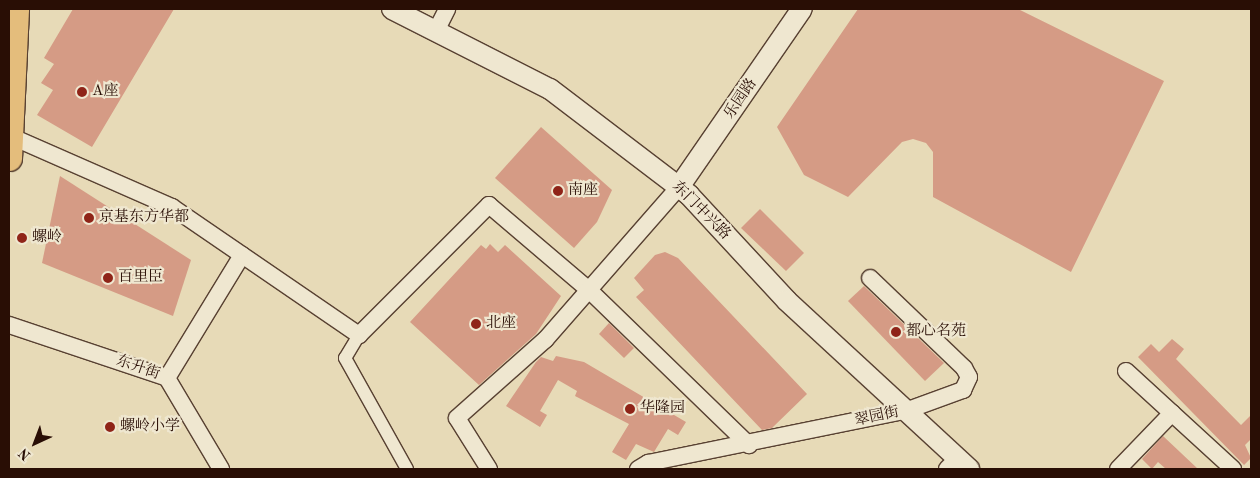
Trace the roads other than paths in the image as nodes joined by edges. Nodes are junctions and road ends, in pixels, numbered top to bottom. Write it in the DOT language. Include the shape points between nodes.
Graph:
graph roads {
  1 [pos="16,9"];
  2 [pos="392,9"];
  3 [pos="447,9"];
  4 [pos="802,9"];
  5 [pos="436,31"];
  6 [pos="9,147"];
  7 [pos="678,187"];
  8 [pos="242,255"];
  9 [pos="870,278"];
  10 [pos="589,290"];
  11 [pos="9,325"];
  12 [pos="358,335"];
  13 [pos="1126,371"];
  14 [pos="167,378"];
  15 [pos="908,410"];
  16 [pos="1172,414"];
  17 [pos="748,445"];
  18 [pos="958,466"];
  19 [pos="221,469"];
  20 [pos="407,469"];
  21 [pos="489,469"];
  22 [pos="638,469"];
  23 [pos="1118,469"];
  24 [pos="1233,469"];
  1 -- 6 [label="main road"];
  2 -- 5 [label="street, 东门中兴路"];
  3 -- 5 [label="street"];
  4 -- 7 [label="street, 乐园路"];
  5 -- 7 [label="street, 东门中兴路" via="550,89"];
  6 -- 8 [label="street" via="172,208"];
  7 -- 10 [label="street"];
  7 -- 15 [label="street, 东门中兴路" via="787,301"];
  8 -- 12 [label="street"];
  8 -- 14 [label="street"];
  9 -- 15 [label="street, 翠园街" via="969,377 963,390"];
  10 -- 12 [label="street" via="489,205"];
  10 -- 17 [label="street"];
  10 -- 21 [label="street" via="545,340 457,418"];
  11 -- 14 [label="street, 东升街"];
  12 -- 20 [label="street" via="345,358"];
  13 -- 16 [label="street"];
  14 -- 19 [label="street, 东升街"];
  15 -- 17 [label="street, 翠园街"];
  15 -- 18 [label="street, 东门中兴路"];
  16 -- 23 [label="street"];
  16 -- 24 [label="street"];
  17 -- 22 [label="street, 翠园街" via="648,463"];
}
